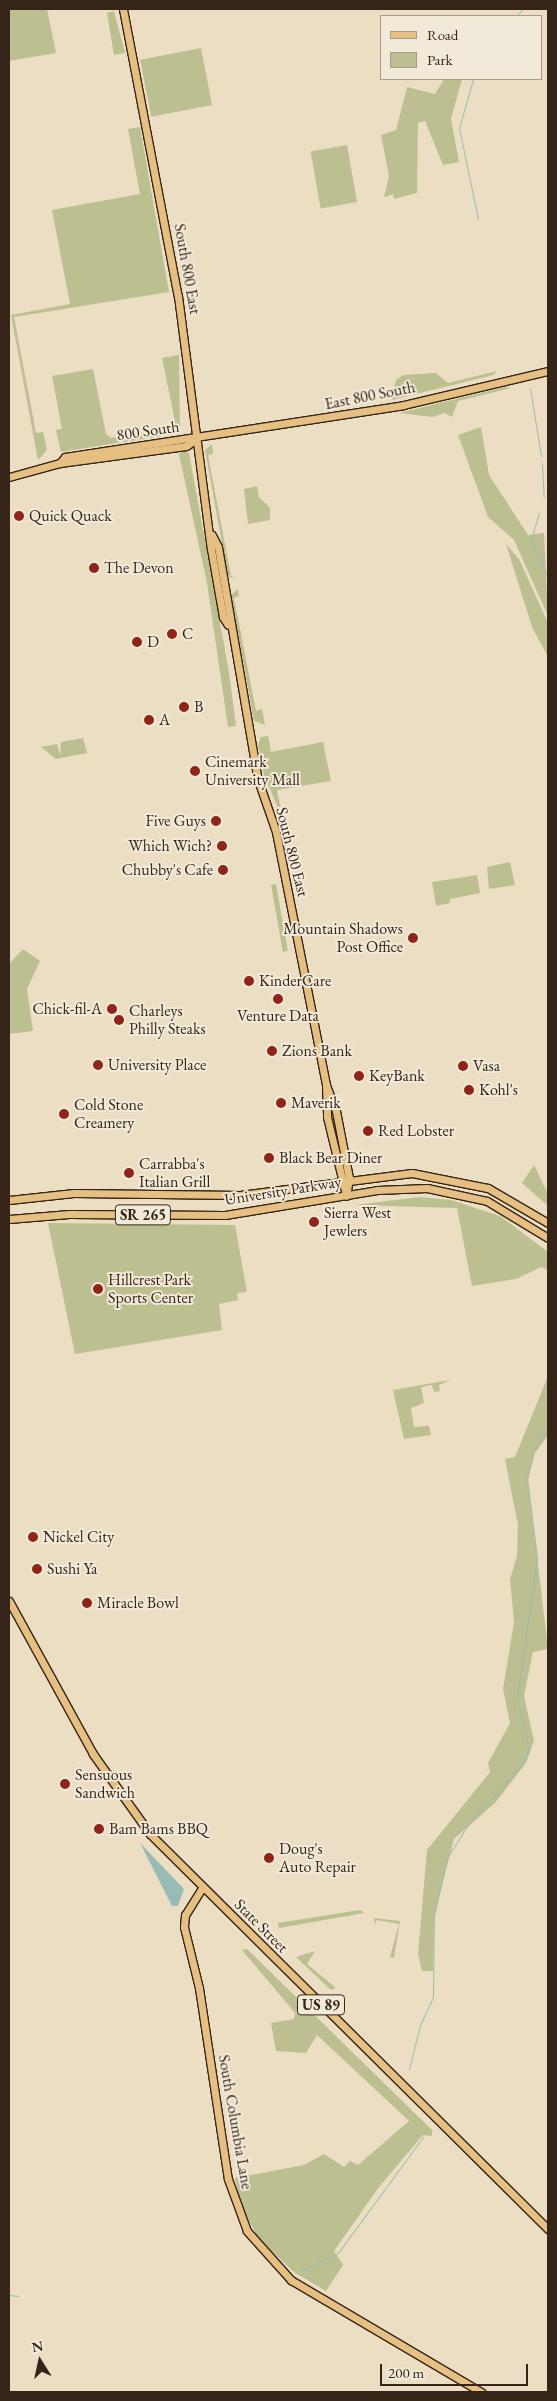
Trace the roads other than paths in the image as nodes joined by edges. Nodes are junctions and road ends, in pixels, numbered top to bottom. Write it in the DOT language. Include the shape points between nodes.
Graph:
graph roads {
  1 [pos="123,9"];
  2 [pos="548,371"];
  3 [pos="195,440"];
  4 [pos="9,477"];
  5 [pos="212,535"];
  6 [pos="211,549"];
  7 [pos="226,587"];
  8 [pos="228,625"];
  9 [pos="326,1085"];
  10 [pos="349,1178"];
  11 [pos="339,1180"];
  12 [pos="346,1196"];
  13 [pos="9,1200"];
  14 [pos="9,1219"];
  15 [pos="548,1223"];
  16 [pos="548,1238"];
  17 [pos="9,1601"];
  18 [pos="202,1888"];
  19 [pos="548,2229"];
  20 [pos="481,2392"];
  1 -- 3 [label="main road, South 800 East" via="187,349"];
  2 -- 3 [label="main road, East 800 South" via="403,405"];
  3 -- 4 [label="main road, 800 South" via="186,446 60,463"];
  3 -- 5 [label="main road, South 800 East"];
  5 -- 6 [label="main road, South 800 East"];
  5 -- 7 [label="main road, South 800 East"];
  6 -- 7 [label="main road"];
  6 -- 8 [label="main road, South 800 East" via="223,617"];
  7 -- 8 [label="main road, South 800 East"];
  8 -- 9 [label="main road, South 800 East"];
  9 -- 10 [label="main road, South 800 East" via="330,1090"];
  9 -- 11 [label="main road, South 800 East" via="323,1091"];
  10 -- 11 [label="main road, University Parkway / SR 265"];
  10 -- 12 [label="main road, South 800 East"];
  10 -- 15 [label="main road, University Parkway / SR 265" via="398,1173 454,1178 498,1192"];
  11 -- 12 [label="main road, South 800 East"];
  11 -- 13 [label="main road, University Parkway / SR 265" via="240,1195 74,1193"];
  12 -- 14 [label="main road, University Parkway / SR 265" via="225,1215 68,1214"];
  12 -- 16 [label="main road, University Parkway / SR 265" via="403,1188 453,1192 503,1208"];
  17 -- 18 [label="main road, State Street / US 89" via="108,1778 150,1834"];
  18 -- 19 [label="main road, State Street / US 89"];
  18 -- 20 [label="main road, South Columbia Lane" via="185,1915 187,1940 236,2204 264,2254 291,2280"];
}
